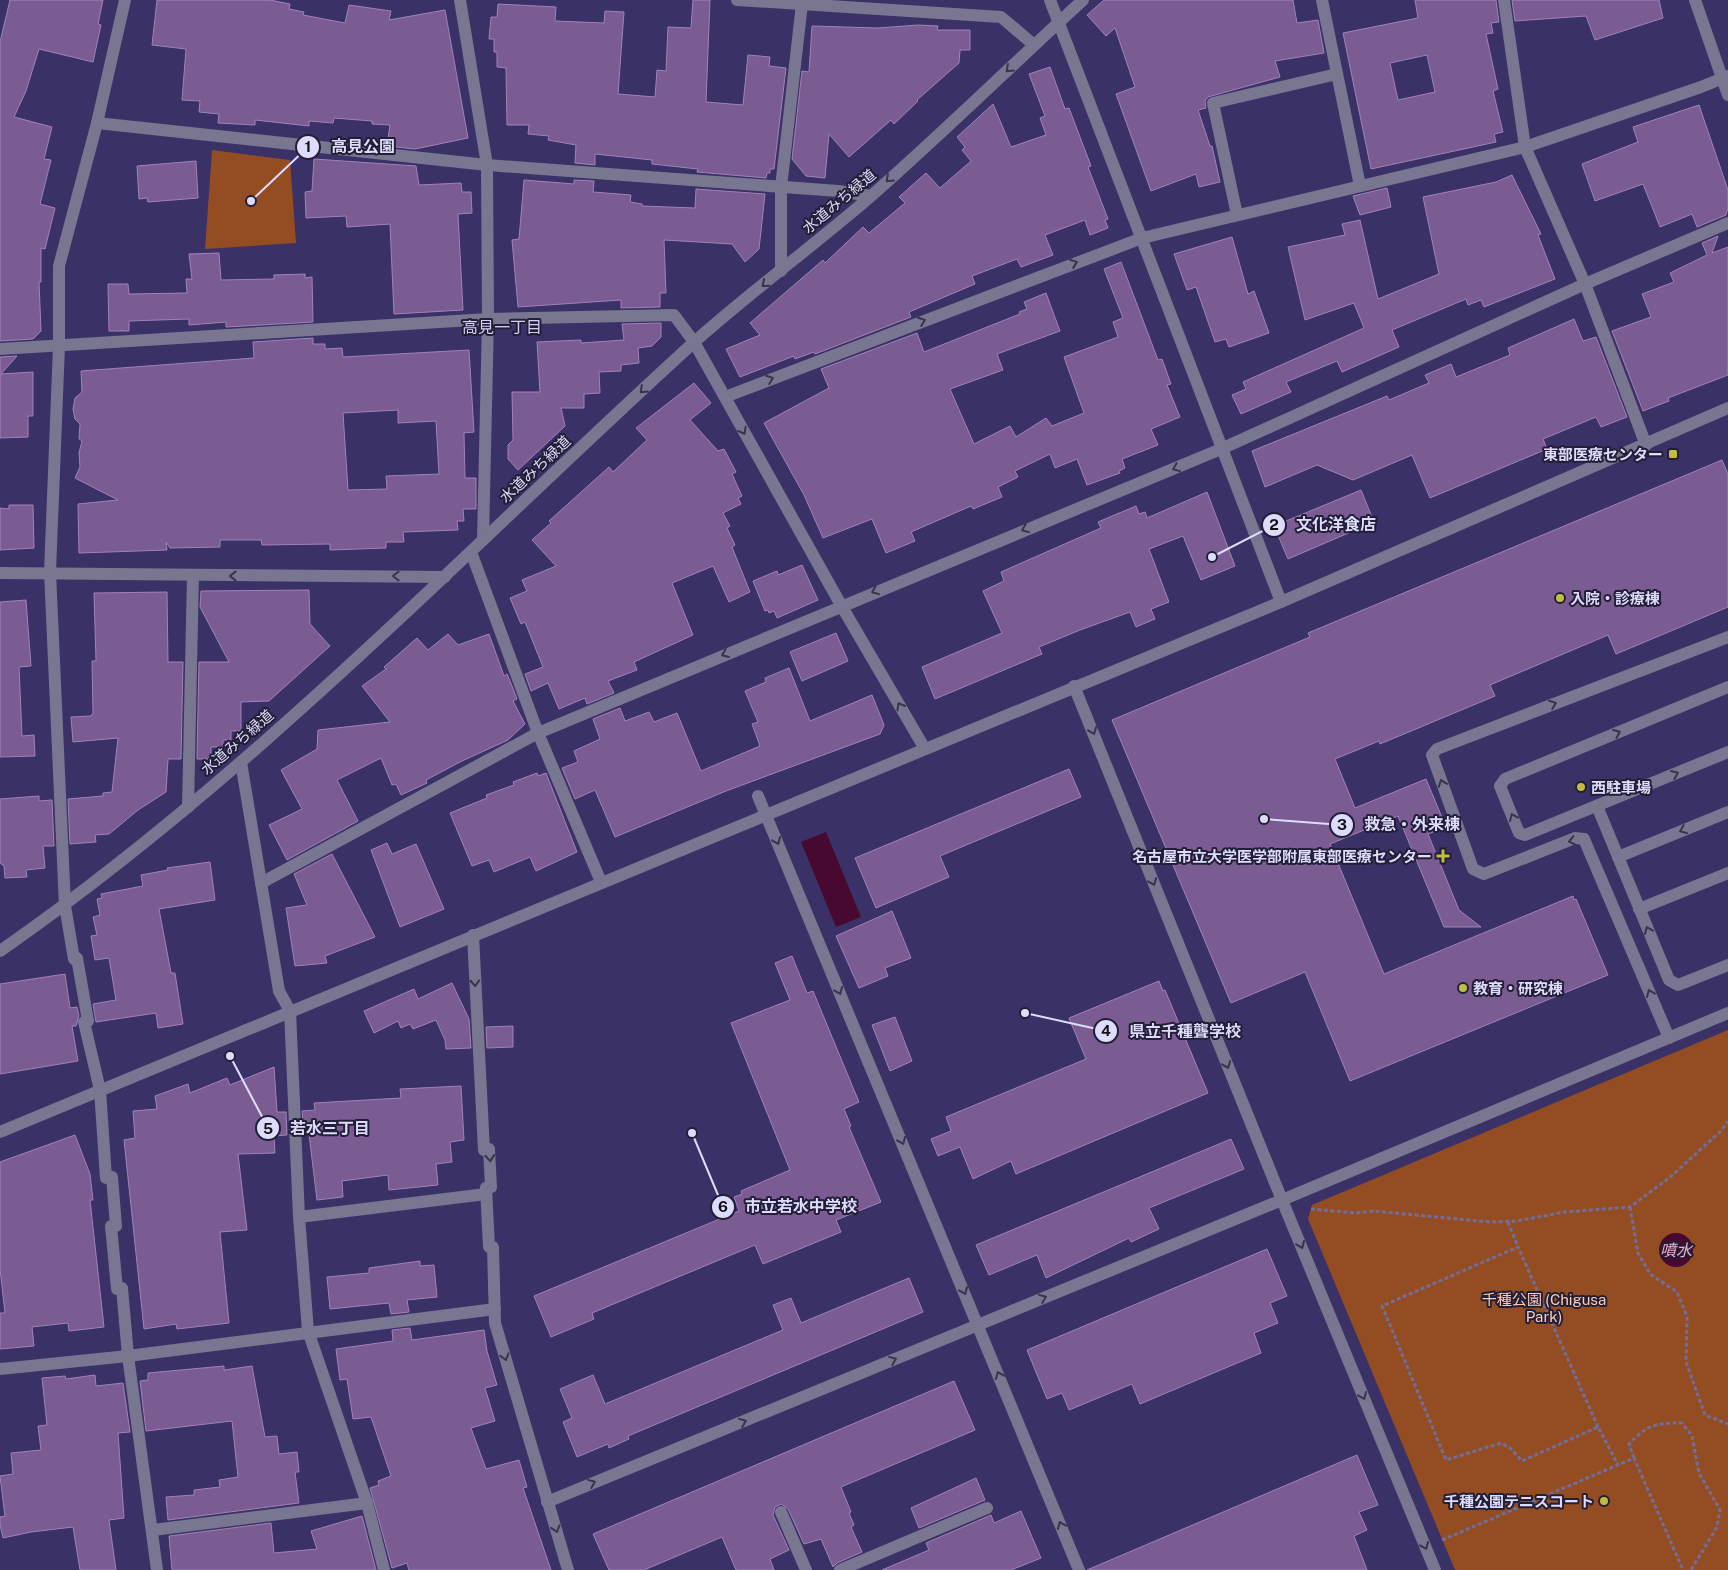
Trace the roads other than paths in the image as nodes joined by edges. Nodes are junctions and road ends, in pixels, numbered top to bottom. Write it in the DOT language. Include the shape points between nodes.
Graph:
graph roads {
  1 [pos="125,0"];
  2 [pos="460,0"];
  3 [pos="737,0"];
  4 [pos="1050,0"];
  5 [pos="1083,0"];
  6 [pos="1322,0"];
  7 [pos="1504,0"];
  8 [pos="1695,0"];
  9 [pos="802,4"];
  10 [pos="1059,22"];
  11 [pos="1034,45"];
  12 [pos="1337,74"];
  13 [pos="1725,78"];
  14 [pos="1728,95"];
  15 [pos="97,123"];
  16 [pos="1525,147"];
  17 [pos="487,165"];
  18 [pos="781,186"];
  19 [pos="1360,186"];
  20 [pos="871,196"];
  21 [pos="1237,215"];
  22 [pos="1728,223"];
  23 [pos="1142,238"];
  24 [pos="781,270"];
  25 [pos="1585,284"];
  26 [pos="488,319"];
  27 [pos="694,342"];
  28 [pos="59,346"];
  29 [pos="0,349"];
  30 [pos="724,397"];
  31 [pos="1728,408"];
  32 [pos="1646,445"];
  33 [pos="1220,449"];
  34 [pos="483,540"];
  35 [pos="471,552"];
  36 [pos="50,572"];
  37 [pos="0,573"];
  38 [pos="193,575"];
  39 [pos="445,577"];
  40 [pos="1281,602"];
  41 [pos="841,605"];
  42 [pos="1728,637"];
  43 [pos="1074,686"];
  44 [pos="1728,687"];
  45 [pos="538,733"];
  46 [pos="925,749"];
  47 [pos="1728,752"];
  48 [pos="240,762"];
  49 [pos="758,796"];
  50 [pos="1597,806"];
  51 [pos="188,807"];
  52 [pos="1728,812"];
  53 [pos="766,815"];
  54 [pos="1618,857"];
  55 [pos="1728,873"];
  56 [pos="601,882"];
  57 [pos="261,883"];
  58 [pos="65,906"];
  59 [pos="1639,909"];
  60 [pos="473,935"];
  61 [pos="0,951"];
  62 [pos="1728,965"];
  63 [pos="290,1011"];
  64 [pos="1728,1013"];
  65 [pos="1669,1038"];
  66 [pos="100,1090"];
  67 [pos="0,1132"];
  68 [pos="486,1194"];
  69 [pos="1282,1200"];
  70 [pos="299,1217"];
  71 [pos="495,1309"];
  72 [pos="978,1325"];
  73 [pos="308,1331"];
  74 [pos="128,1356"];
  75 [pos="0,1369"];
  76 [pos="547,1502"];
  77 [pos="367,1503"];
  78 [pos="987,1508"];
  79 [pos="781,1512"];
  80 [pos="153,1530"];
  81 [pos="157,1570"];
  82 [pos="384,1570"];
  83 [pos="568,1570"];
  84 [pos="806,1570"];
  85 [pos="840,1570"];
  86 [pos="1079,1570"];
  87 [pos="1435,1570"];
  1 -- 15 [label="street"];
  2 -- 17 [label="street"];
  3 -- 9 [label="street"];
  4 -- 10 [label="street"];
  5 -- 10 [label="street, 水道みち緑道"];
  6 -- 12 [label="street"];
  7 -- 16 [label="street"];
  8 -- 13 [label="street"];
  9 -- 11 [label="street" via="1001,16"];
  9 -- 18 [label="street"];
  10 -- 11 [label="street, 水道みち緑道"];
  10 -- 23 [label="street"];
  11 -- 20 [label="street, 水道みち緑道, one-way"];
  12 -- 19 [label="street"];
  12 -- 21 [label="street" via="1213,103"];
  13 -- 14 [label="street"];
  13 -- 16 [label="street"];
  15 -- 17 [label="street"];
  15 -- 28 [label="street" via="58,266"];
  16 -- 19 [label="street"];
  16 -- 25 [label="street"];
  17 -- 18 [label="street"];
  17 -- 26 [label="street"];
  18 -- 20 [label="street"];
  18 -- 24 [label="street"];
  19 -- 21 [label="street"];
  20 -- 24 [label="street, 水道みち緑道"];
  21 -- 23 [label="street"];
  22 -- 25 [label="street"];
  30 -- 23 [label="street, one-way"];
  23 -- 33 [label="street"];
  24 -- 27 [label="street, 水道みち緑道, one-way"];
  25 -- 32 [label="street"];
  25 -- 33 [label="street"];
  26 -- 27 [label="street" via="674,315"];
  26 -- 28 [label="street"];
  26 -- 34 [label="street"];
  27 -- 30 [label="street"];
  27 -- 34 [label="street, 水道みち緑道, one-way"];
  28 -- 29 [label="street"];
  28 -- 36 [label="street"];
  30 -- 41 [label="street, one-way"];
  31 -- 32 [label="street"];
  32 -- 40 [label="street"];
  33 -- 40 [label="street"];
  33 -- 41 [label="street, one-way"];
  34 -- 35 [label="street, 水道みち緑道"];
  35 -- 39 [label="street, 水道みち緑道"];
  35 -- 45 [label="street"];
  36 -- 37 [label="street"];
  36 -- 38 [label="street"];
  36 -- 58 [label="street"];
  39 -- 38 [label="street, one-way"];
  38 -- 51 [label="street"];
  39 -- 48 [label="street, 水道みち緑道"];
  40 -- 43 [label="street"];
  41 -- 45 [label="street, one-way"];
  46 -- 41 [label="street, one-way"];
  65 -- 42 [label="street, one-way" via="1584,839 1575,838 1484,874 1473,869 1432,755 1437,749"];
  43 -- 46 [label="street"];
  43 -- 69 [label="street, one-way"];
  50 -- 44 [label="street, one-way" via="1525,835 1519,833 1500,786 1506,779"];
  45 -- 56 [label="street"];
  45 -- 57 [label="street"];
  46 -- 53 [label="street"];
  50 -- 47 [label="street, one-way"];
  48 -- 51 [label="street, 水道みち緑道"];
  48 -- 57 [label="street"];
  49 -- 53 [label="street"];
  50 -- 54 [label="street"];
  51 -- 58 [label="street, 水道みち緑道"];
  52 -- 54 [label="street, one-way"];
  53 -- 56 [label="street"];
  53 -- 72 [label="street, one-way"];
  54 -- 59 [label="street"];
  55 -- 59 [label="street"];
  56 -- 60 [label="street"];
  57 -- 63 [label="street" via="279,991"];
  58 -- 61 [label="street, 水道みち緑道"];
  58 -- 66 [label="street" via="88,1021 84,1022"];
  62 -- 59 [label="street, one-way" via="1678,985 1669,980"];
  60 -- 63 [label="street"];
  60 -- 68 [label="street, one-way" via="484,1150 490,1150 492,1187 486,1188"];
  63 -- 66 [label="street"];
  63 -- 70 [label="street"];
  64 -- 65 [label="street"];
  65 -- 69 [label="street"];
  66 -- 67 [label="street"];
  66 -- 74 [label="street" via="106,1178 112,1177 116,1226 111,1226 117,1289 122,1288"];
  68 -- 70 [label="street"];
  68 -- 71 [label="street" via="489,1247 493,1247"];
  72 -- 69 [label="street, one-way"];
  69 -- 87 [label="street, one-way"];
  70 -- 73 [label="street"];
  71 -- 73 [label="street"];
  71 -- 76 [label="street, one-way" via="495,1323"];
  76 -- 72 [label="street, one-way"];
  86 -- 72 [label="street, one-way"];
  73 -- 74 [label="street"];
  73 -- 77 [label="street"];
  74 -- 75 [label="street"];
  74 -- 80 [label="street"];
  76 -- 83 [label="street, one-way"];
  77 -- 80 [label="street"];
  77 -- 82 [label="street"];
  78 -- 85 [label="street"];
  79 -- 84 [label="street"];
  80 -- 81 [label="street"];
}
